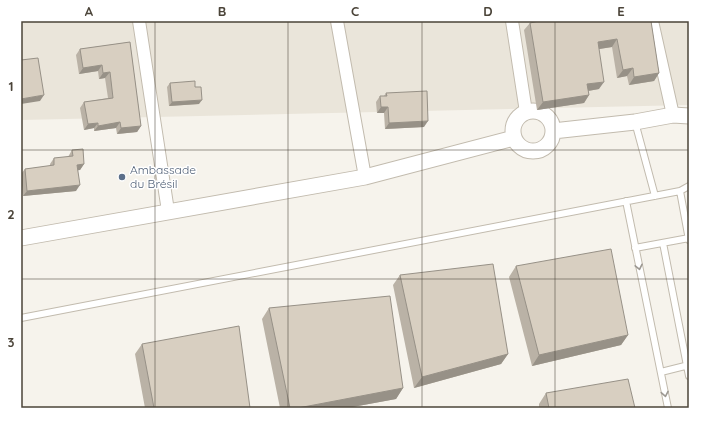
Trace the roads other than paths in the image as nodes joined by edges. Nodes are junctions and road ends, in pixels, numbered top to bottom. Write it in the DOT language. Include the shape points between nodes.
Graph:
graph roads {
  1 [pos="139,21"];
  2 [pos="337,21"];
  3 [pos="512,21"];
  4 [pos="652,21"];
  5 [pos="526,112"];
  6 [pos="673,115"];
  7 [pos="689,116"];
  8 [pos="635,122"];
  9 [pos="553,131"];
  10 [pos="514,138"];
  11 [pos="365,177"];
  12 [pos="689,186"];
  13 [pos="680,191"];
  14 [pos="655,196"];
  15 [pos="626,201"];
  16 [pos="168,211"];
  17 [pos="21,238"];
  18 [pos="689,239"];
  19 [pos="663,243"];
  20 [pos="635,248"];
  21 [pos="21,318"];
  22 [pos="688,366"];
  23 [pos="661,372"];
  24 [pos="689,376"];
  25 [pos="668,408"];
  1 -- 16 [label="street"];
  2 -- 11 [label="street"];
  3 -- 5 [label="street"];
  4 -- 6 [label="street"];
  5 -- 9 [label="street" via="544,114 549,119"];
  5 -- 10 [label="street" via="520,115 513,125"];
  6 -- 7 [label="street"];
  6 -- 8 [label="street"];
  8 -- 9 [label="street"];
  8 -- 14 [label="lane"];
  9 -- 10 [label="street" via="545,147 534,151 522,148"];
  10 -- 11 [label="street"];
  11 -- 16 [label="street"];
  12 -- 13 [label="lane"];
  13 -- 14 [label="lane"];
  13 -- 18 [label="lane"];
  14 -- 15 [label="lane"];
  15 -- 20 [label="lane"];
  15 -- 21 [label="lane"];
  16 -- 17 [label="street"];
  18 -- 19 [label="lane"];
  19 -- 20 [label="lane"];
  19 -- 22 [label="lane"];
  20 -- 23 [label="lane, one-way"];
  22 -- 23 [label="lane"];
  22 -- 24 [label="lane"];
  23 -- 25 [label="lane, one-way"];
}
